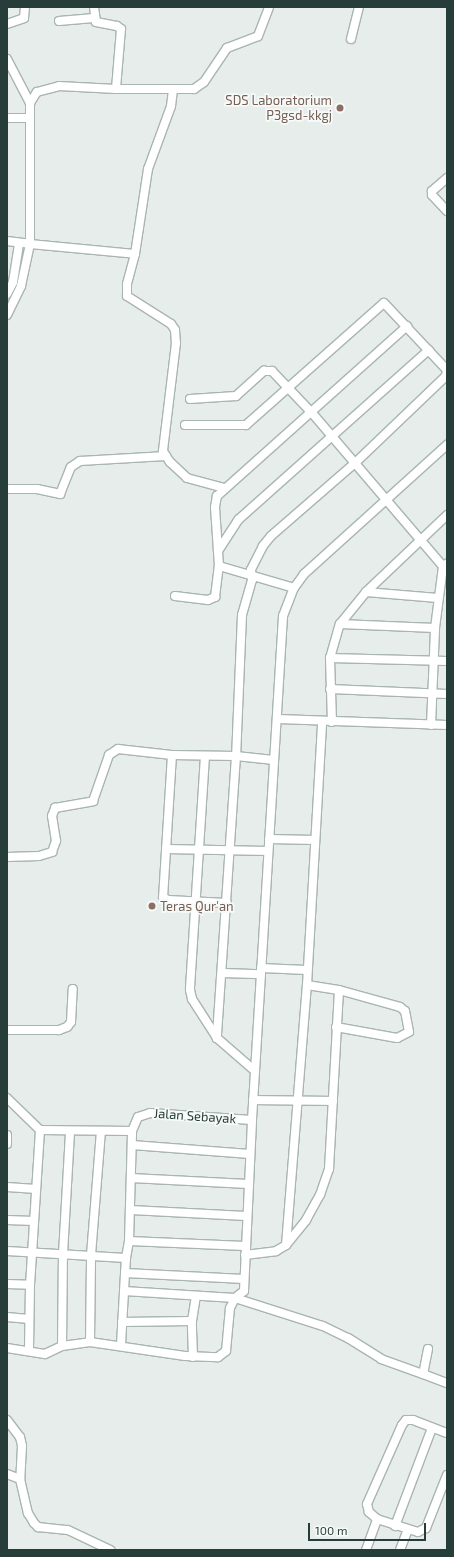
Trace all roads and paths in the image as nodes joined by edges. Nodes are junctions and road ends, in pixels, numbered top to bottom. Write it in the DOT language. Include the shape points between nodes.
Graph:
graph roads {
  1 [pos="24,7"];
  2 [pos="94,7"];
  3 [pos="269,7"];
  4 [pos="359,7"];
  5 [pos="94,18"];
  6 [pos="59,20"];
  7 [pos="7,24"];
  8 [pos="351,40"];
  9 [pos="7,59"];
  10 [pos="116,90"];
  11 [pos="173,90"];
  12 [pos="30,103"];
  13 [pos="7,118"];
  14 [pos="30,118"];
  15 [pos="447,178"];
  16 [pos="447,211"];
  17 [pos="7,241"];
  18 [pos="19,243"];
  19 [pos="30,244"];
  20 [pos="135,254"];
  21 [pos="7,294"];
  22 [pos="7,315"];
  23 [pos="407,326"];
  24 [pos="429,350"];
  25 [pos="290,389"];
  26 [pos="190,399"];
  27 [pos="312,413"];
  28 [pos="185,425"];
  29 [pos="332,436"];
  30 [pos="447,445"];
  31 [pos="166,456"];
  32 [pos="355,463"];
  33 [pos="225,488"];
  34 [pos="7,489"];
  35 [pos="387,499"];
  36 [pos="447,515"];
  37 [pos="422,537"];
  38 [pos="218,552"];
  39 [pos="219,566"];
  40 [pos="446,566"];
  41 [pos="252,576"];
  42 [pos="294,588"];
  43 [pos="366,592"];
  44 [pos="175,596"];
  45 [pos="438,598"];
  46 [pos="340,624"];
  47 [pos="435,628"];
  48 [pos="330,658"];
  49 [pos="434,661"];
  50 [pos="447,661"];
  51 [pos="330,689"];
  52 [pos="433,694"];
  53 [pos="447,694"];
  54 [pos="278,719"];
  55 [pos="322,721"];
  56 [pos="332,722"];
  57 [pos="430,725"];
  58 [pos="447,725"];
  59 [pos="172,755"];
  60 [pos="205,756"];
  61 [pos="236,756"];
  62 [pos="274,760"];
  63 [pos="269,839"];
  64 [pos="315,840"];
  65 [pos="166,848"];
  66 [pos="197,848"];
  67 [pos="230,849"];
  68 [pos="268,851"];
  69 [pos="7,857"];
  70 [pos="195,902"];
  71 [pos="226,903"];
  72 [pos="307,970"];
  73 [pos="261,971"];
  74 [pos="223,973"];
  75 [pos="307,985"];
  76 [pos="72,988"];
  77 [pos="339,990"];
  78 [pos="336,1027"];
  79 [pos="7,1030"];
  80 [pos="217,1038"];
  81 [pos="255,1071"];
  82 [pos="7,1098"];
  83 [pos="299,1099"];
  84 [pos="253,1100"];
  85 [pos="334,1101"];
  86 [pos="252,1120"];
  87 [pos="40,1130"];
  88 [pos="70,1131"];
  89 [pos="101,1131"];
  90 [pos="132,1131"];
  91 [pos="7,1135"];
  92 [pos="7,1144"];
  93 [pos="132,1145"];
  94 [pos="250,1154"];
  95 [pos="131,1178"];
  96 [pos="248,1184"];
  97 [pos="7,1187"];
  98 [pos="36,1189"];
  99 [pos="130,1210"];
  100 [pos="246,1216"];
  101 [pos="7,1220"];
  102 [pos="34,1221"];
  103 [pos="129,1241"];
  104 [pos="286,1244"];
  105 [pos="245,1246"];
  106 [pos="7,1251"];
  107 [pos="32,1252"];
  108 [pos="63,1254"];
  109 [pos="92,1255"];
  110 [pos="245,1255"];
  111 [pos="126,1258"];
  112 [pos="125,1273"];
  113 [pos="244,1279"];
  114 [pos="7,1284"];
  115 [pos="30,1285"];
  116 [pos="124,1291"];
  117 [pos="196,1296"];
  118 [pos="235,1298"];
  119 [pos="7,1317"];
  120 [pos="29,1319"];
  121 [pos="192,1321"];
  122 [pos="122,1322"];
  123 [pos="90,1342"];
  124 [pos="121,1345"];
  125 [pos="62,1346"];
  126 [pos="7,1348"];
  127 [pos="30,1349"];
  128 [pos="428,1349"];
  129 [pos="193,1357"];
  130 [pos="422,1374"];
  131 [pos="447,1383"];
  132 [pos="7,1420"];
  133 [pos="432,1428"];
  134 [pos="447,1433"];
  135 [pos="7,1474"];
  136 [pos="447,1475"];
  137 [pos="20,1479"];
  138 [pos="377,1519"];
  139 [pos="395,1526"];
  140 [pos="408,1529"];
  141 [pos="110,1550"];
  142 [pos="366,1550"];
  143 [pos="400,1550"];
  1 -- 7 [label="street" via="24,18"];
  2 -- 5 [label="street"];
  3 -- 11 [label="street" via="258,36 227,48 204,82 190,90"];
  4 -- 8 [label="street"];
  5 -- 6 [label="street"];
  5 -- 10 [label="street" via="98,24 117,26 121,29"];
  9 -- 12 [label="street"];
  10 -- 11 [label="street"];
  10 -- 12 [label="street" via="49,87 37,92"];
  11 -- 20 [label="street" via="171,106 148,169"];
  12 -- 14 [label="street"];
  13 -- 14 [label="street"];
  14 -- 19 [label="street"];
  15 -- 16 [label="street" via="432,190 432,193"];
  17 -- 18 [label="street"];
  18 -- 19 [label="street"];
  18 -- 21 [label="street" via="13,282"];
  19 -- 20 [label="street"];
  19 -- 22 [label="street" via="21,286"];
  20 -- 31 [label="street" via="127,284 127,296 171,324 175,330 176,343 163,451"];
  23 -- 24 [label="street"];
  23 -- 25 [label="street" via="388,304 381,304"];
  23 -- 27 [label="street"];
  24 -- 29 [label="street"];
  24 -- 32 [label="street" via="445,367 446,376"];
  25 -- 26 [label="street" via="268,370 236,396"];
  25 -- 27 [label="street"];
  25 -- 28 [label="street" via="246,425"];
  27 -- 29 [label="street"];
  27 -- 33 [label="street"];
  29 -- 32 [label="street"];
  29 -- 38 [label="street" via="238,519"];
  30 -- 35 [label="street"];
  31 -- 33 [label="street" via="187,478"];
  31 -- 34 [label="street" via="80,461 71,467 60,494 37,489"];
  32 -- 35 [label="street"];
  32 -- 41 [label="street" via="267,541 251,570"];
  33 -- 38 [label="street" via="215,501"];
  35 -- 37 [label="street"];
  35 -- 42 [label="street" via="304,574"];
  36 -- 37 [label="street"];
  37 -- 40 [label="street"];
  37 -- 43 [label="street"];
  38 -- 39 [label="street"];
  39 -- 41 [label="street"];
  39 -- 44 [label="street" via="212,599"];
  40 -- 45 [label="street"];
  41 -- 42 [label="street"];
  41 -- 61 [label="street" via="242,615"];
  42 -- 54 [label="street" via="283,616"];
  43 -- 45 [label="street"];
  43 -- 46 [label="street"];
  45 -- 47 [label="street"];
  46 -- 47 [label="street"];
  46 -- 48 [label="street"];
  47 -- 49 [label="street"];
  48 -- 49 [label="street"];
  48 -- 51 [label="street"];
  49 -- 50 [label="street"];
  49 -- 52 [label="street"];
  51 -- 52 [label="street"];
  51 -- 56 [label="street"];
  52 -- 53 [label="street"];
  52 -- 57 [label="street"];
  54 -- 55 [label="street"];
  54 -- 62 [label="street"];
  55 -- 56 [label="street"];
  55 -- 64 [label="street"];
  56 -- 57 [label="street"];
  57 -- 58 [label="street"];
  59 -- 60 [label="street"];
  59 -- 65 [label="street"];
  59 -- 69 [label="street" via="118,749 113,751 109,755 93,801 55,808 52,816 56,841 52,852 39,856"];
  60 -- 61 [label="street"];
  60 -- 66 [label="street"];
  61 -- 62 [label="street"];
  61 -- 67 [label="street"];
  62 -- 63 [label="street"];
  63 -- 64 [label="street"];
  63 -- 68 [label="street"];
  64 -- 72 [label="street"];
  65 -- 66 [label="street"];
  65 -- 70 [label="street" via="163,897 168,900"];
  66 -- 67 [label="street"];
  66 -- 70 [label="street"];
  67 -- 68 [label="street"];
  67 -- 71 [label="street"];
  68 -- 73 [label="street"];
  70 -- 71 [label="street"];
  70 -- 80 [label="street" via="190,990 192,999"];
  71 -- 74 [label="street"];
  72 -- 73 [label="street"];
  72 -- 75 [label="street"];
  73 -- 74 [label="street"];
  73 -- 81 [label="street"];
  74 -- 80 [label="street"];
  75 -- 77 [label="street"];
  75 -- 83 [label="street"];
  76 -- 79 [label="street" via="71,1022 67,1027 59,1030"];
  77 -- 78 [label="street"];
  77 -- 78 [label="street" via="400,1007 405,1011 409,1032 397,1038"];
  78 -- 85 [label="street"];
  80 -- 81 [label="street"];
  81 -- 84 [label="street"];
  82 -- 87 [label="street"];
  83 -- 84 [label="street"];
  83 -- 85 [label="street"];
  83 -- 104 [label="street"];
  84 -- 86 [label="street"];
  85 -- 104 [label="street" via="328,1169 324,1184 306,1220"];
  86 -- 90 [label="street, Jalan Sebayak" via="150,1113 138,1117"];
  86 -- 94 [label="street"];
  87 -- 88 [label="street"];
  87 -- 98 [label="street"];
  88 -- 89 [label="street"];
  88 -- 108 [label="street"];
  89 -- 90 [label="street"];
  89 -- 109 [label="street"];
  90 -- 93 [label="street"];
  91 -- 92 [label="street"];
  93 -- 94 [label="street"];
  93 -- 95 [label="street"];
  94 -- 96 [label="street"];
  95 -- 96 [label="street"];
  95 -- 99 [label="street"];
  96 -- 100 [label="street"];
  97 -- 98 [label="street"];
  98 -- 102 [label="street"];
  99 -- 100 [label="street"];
  99 -- 103 [label="street"];
  100 -- 105 [label="street"];
  101 -- 102 [label="street"];
  102 -- 107 [label="street"];
  103 -- 105 [label="street"];
  103 -- 111 [label="street"];
  104 -- 110 [label="street" via="276,1251"];
  105 -- 110 [label="street"];
  106 -- 107 [label="street"];
  107 -- 108 [label="street"];
  107 -- 115 [label="street"];
  108 -- 109 [label="street"];
  108 -- 125 [label="street"];
  109 -- 111 [label="street"];
  109 -- 123 [label="street"];
  110 -- 113 [label="street"];
  111 -- 112 [label="street"];
  112 -- 113 [label="street"];
  112 -- 116 [label="street"];
  113 -- 118 [label="street" via="242,1294"];
  114 -- 115 [label="street"];
  115 -- 120 [label="street"];
  116 -- 117 [label="street"];
  116 -- 122 [label="street"];
  117 -- 118 [label="street"];
  117 -- 121 [label="street"];
  118 -- 129 [label="street" via="230,1308 226,1350 218,1356"];
  118 -- 130 [label="street" via="323,1326 381,1359"];
  119 -- 120 [label="street"];
  120 -- 127 [label="street"];
  121 -- 122 [label="street"];
  121 -- 129 [label="street"];
  122 -- 124 [label="street"];
  123 -- 124 [label="street"];
  123 -- 125 [label="street"];
  124 -- 129 [label="street" via="141,1352"];
  125 -- 127 [label="street" via="45,1354"];
  126 -- 127 [label="street"];
  128 -- 130 [label="street"];
  130 -- 131 [label="street"];
  132 -- 137 [label="street" via="20,1437 22,1446"];
  133 -- 134 [label="street"];
  133 -- 138 [label="street" via="413,1420 406,1420 402,1425 367,1504 369,1512"];
  133 -- 139 [label="street"];
  135 -- 137 [label="street"];
  136 -- 140 [label="street" via="426,1528 418,1532"];
  137 -- 141 [label="street" via="28,1513 38,1526 68,1530"];
  138 -- 139 [label="street"];
  138 -- 142 [label="street"];
  139 -- 140 [label="street"];
  140 -- 143 [label="street"];
}
